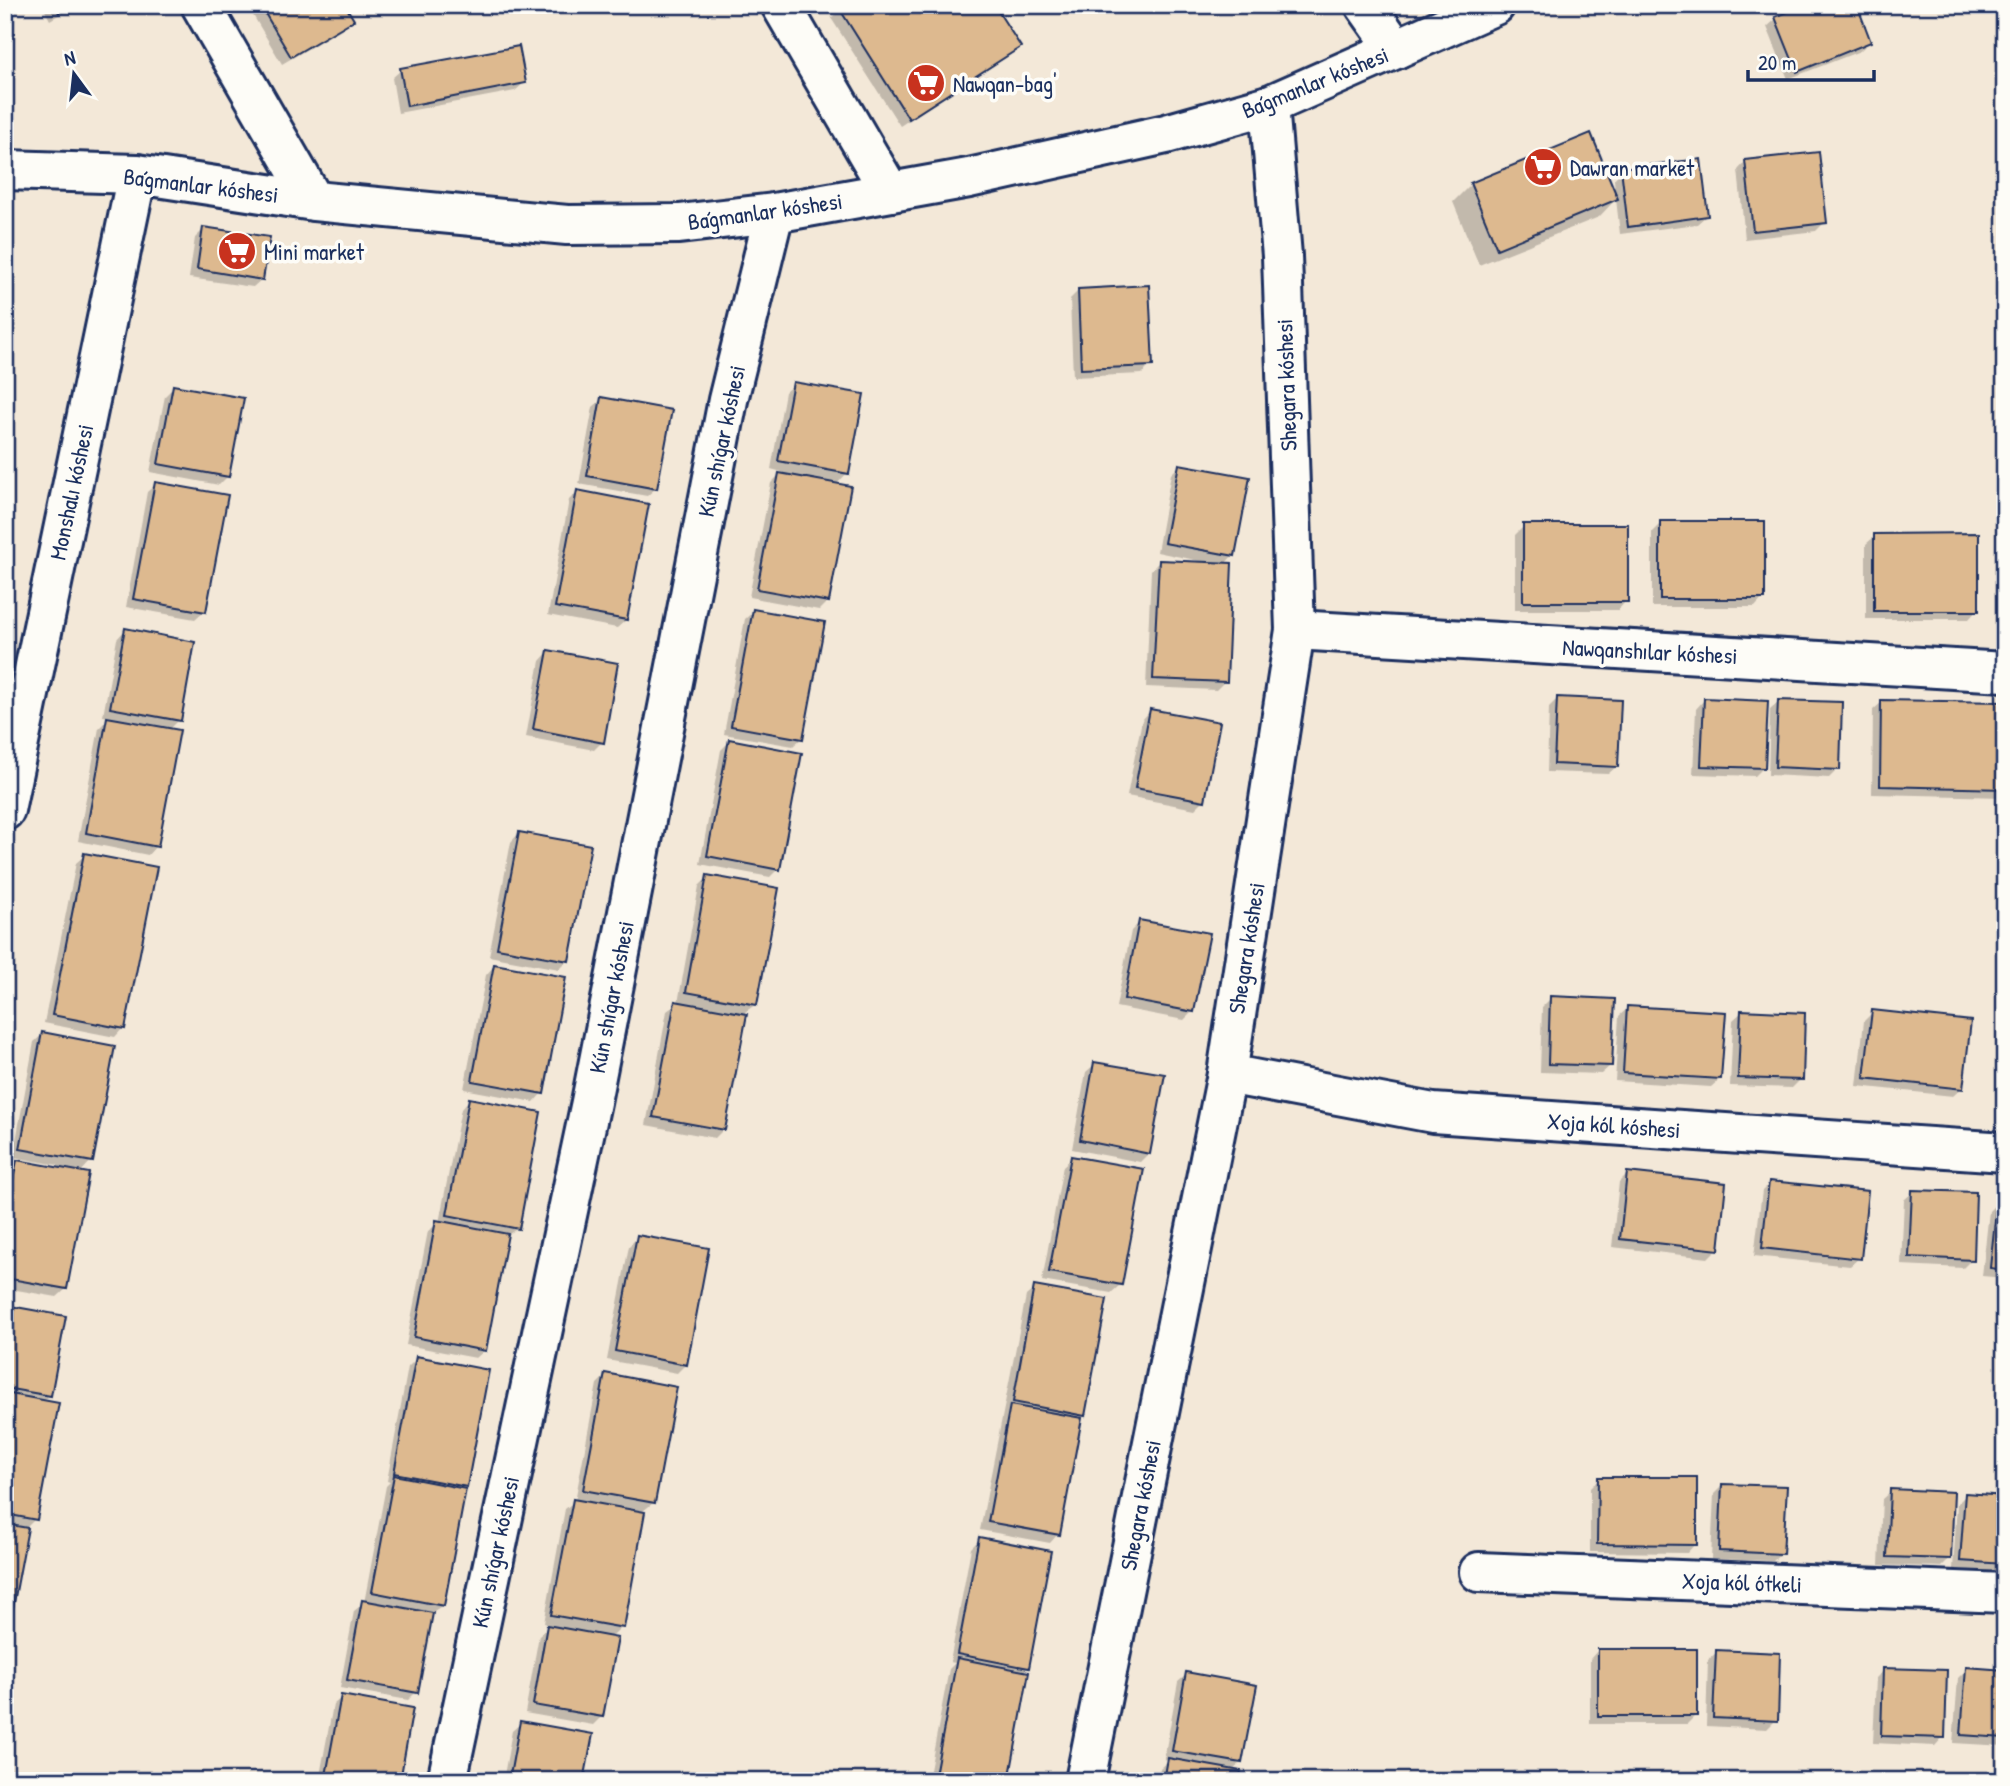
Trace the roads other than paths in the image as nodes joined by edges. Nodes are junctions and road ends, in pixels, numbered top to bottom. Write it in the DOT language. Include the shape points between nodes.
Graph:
graph roads {
  1 [pos="201,5"];
  2 [pos="782,5"];
  3 [pos="1365,5"];
  4 [pos="1495,5"];
  5 [pos="1396,49"];
  6 [pos="1269,105"];
  7 [pos="5,170"];
  8 [pos="137,174"];
  9 [pos="890,192"];
  10 [pos="314,201"];
  11 [pos="774,213"];
  12 [pos="1295,630"];
  13 [pos="2005,671"];
  14 [pos="5,810"];
  15 [pos="1227,1074"];
  16 [pos="2005,1152"];
  17 [pos="1479,1572"];
  18 [pos="2005,1593"];
  19 [pos="447,1781"];
  20 [pos="1085,1781"];
  1 -- 10 [label="street"];
  2 -- 9 [label="street"];
  3 -- 5 [label="street"];
  4 -- 5 [label="street, Baǵmanlar kóshesi"];
  5 -- 6 [label="street, Baǵmanlar kóshesi"];
  6 -- 9 [label="street, Baǵmanlar kóshesi" via="1153,137"];
  6 -- 12 [label="street, Shegara kóshesi" via="1282,256"];
  7 -- 8 [label="street, Baǵmanlar kóshesi"];
  8 -- 10 [label="street, Baǵmanlar kóshesi"];
  8 -- 14 [label="street, Monshalı kóshesi"];
  9 -- 11 [label="street, Baǵmanlar kóshesi"];
  10 -- 11 [label="street, Baǵmanlar kóshesi" via="566,225 679,224"];
  11 -- 19 [label="street, Kún shıǵar kóshesi" via="728,400 591,1102"];
  12 -- 13 [label="street, Nawqanshılar kóshesi"];
  12 -- 15 [label="street, Shegara kóshesi"];
  15 -- 16 [label="street, Xoja kól kóshesi" via="1433,1113"];
  15 -- 20 [label="street, Shegara kóshesi"];
  17 -- 18 [label="street, Xoja kól ótkeli"];
}
